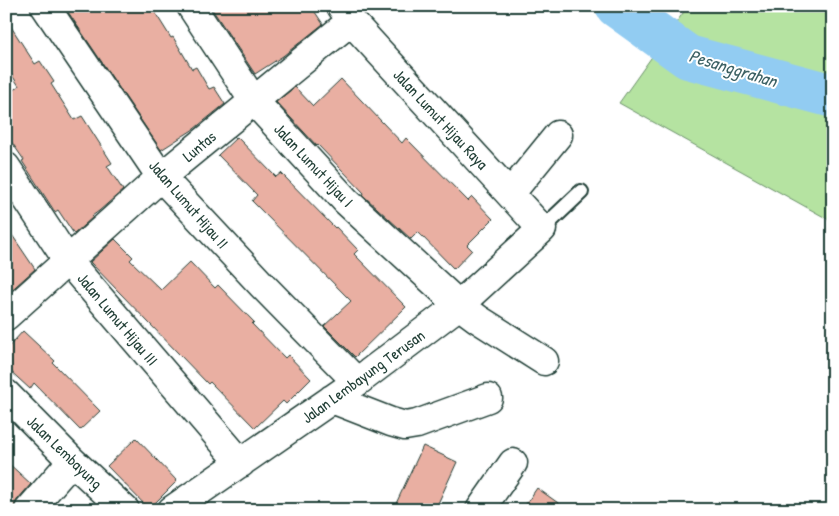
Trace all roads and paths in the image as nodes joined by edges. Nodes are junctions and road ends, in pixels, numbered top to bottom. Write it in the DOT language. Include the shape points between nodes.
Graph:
graph roads {
  1 [pos="45,6"];
  2 [pos="191,6"];
  3 [pos="346,14"];
  4 [pos="253,100"];
  5 [pos="558,135"];
  6 [pos="6,167"];
  7 [pos="161,177"];
  8 [pos="581,192"];
  9 [pos="510,194"];
  10 [pos="542,229"];
  11 [pos="68,261"];
  12 [pos="459,305"];
  13 [pos="6,316"];
  14 [pos="544,361"];
  15 [pos="356,382"];
  16 [pos="6,394"];
  17 [pos="332,398"];
  18 [pos="488,398"];
  19 [pos="72,461"];
  20 [pos="241,463"];
  21 [pos="513,463"];
  22 [pos="29,510"];
  23 [pos="125,510"];
  24 [pos="172,510"];
  25 [pos="480,510"];
  1 -- 7 [label="street, Jalan Lumut Hijau II"];
  2 -- 4 [label="street, Jalan Lumut Hijau I"];
  3 -- 4 [label="street, Luntas"];
  3 -- 9 [label="street, Jalan Lumut Hijau Raya"];
  4 -- 7 [label="street, Luntas"];
  4 -- 12 [label="street, Jalan Lumut Hijau I" via="346,201"];
  5 -- 9 [label="street"];
  6 -- 11 [label="street, Jalan Lumut Hijau III"];
  7 -- 11 [label="street, Luntas"];
  7 -- 15 [label="street, Jalan Lumut Hijau II"];
  8 -- 10 [label="lane"];
  9 -- 10 [label="street, Jalan Lumut Hijau Raya"];
  10 -- 12 [label="street, Jalan Lembayung Terusan"];
  11 -- 13 [label="street, Luntas"];
  11 -- 20 [label="street, Jalan Lumut Hijau III"];
  12 -- 14 [label="street, Jalan Lumut Hijau I"];
  12 -- 15 [label="street, Jalan Lembayung Terusan"];
  15 -- 17 [label="street, Jalan Lembayung Terusan"];
  16 -- 19 [label="street, Jalan Lembayung"];
  17 -- 18 [label="street" via="405,426"];
  17 -- 20 [label="street, Jalan Lembayung Terusan"];
  19 -- 22 [label="street"];
  19 -- 23 [label="street, Jalan Lembayung"];
  20 -- 24 [label="street, Jalan Lembayung Terusan"];
  21 -- 25 [label="street"];
}
